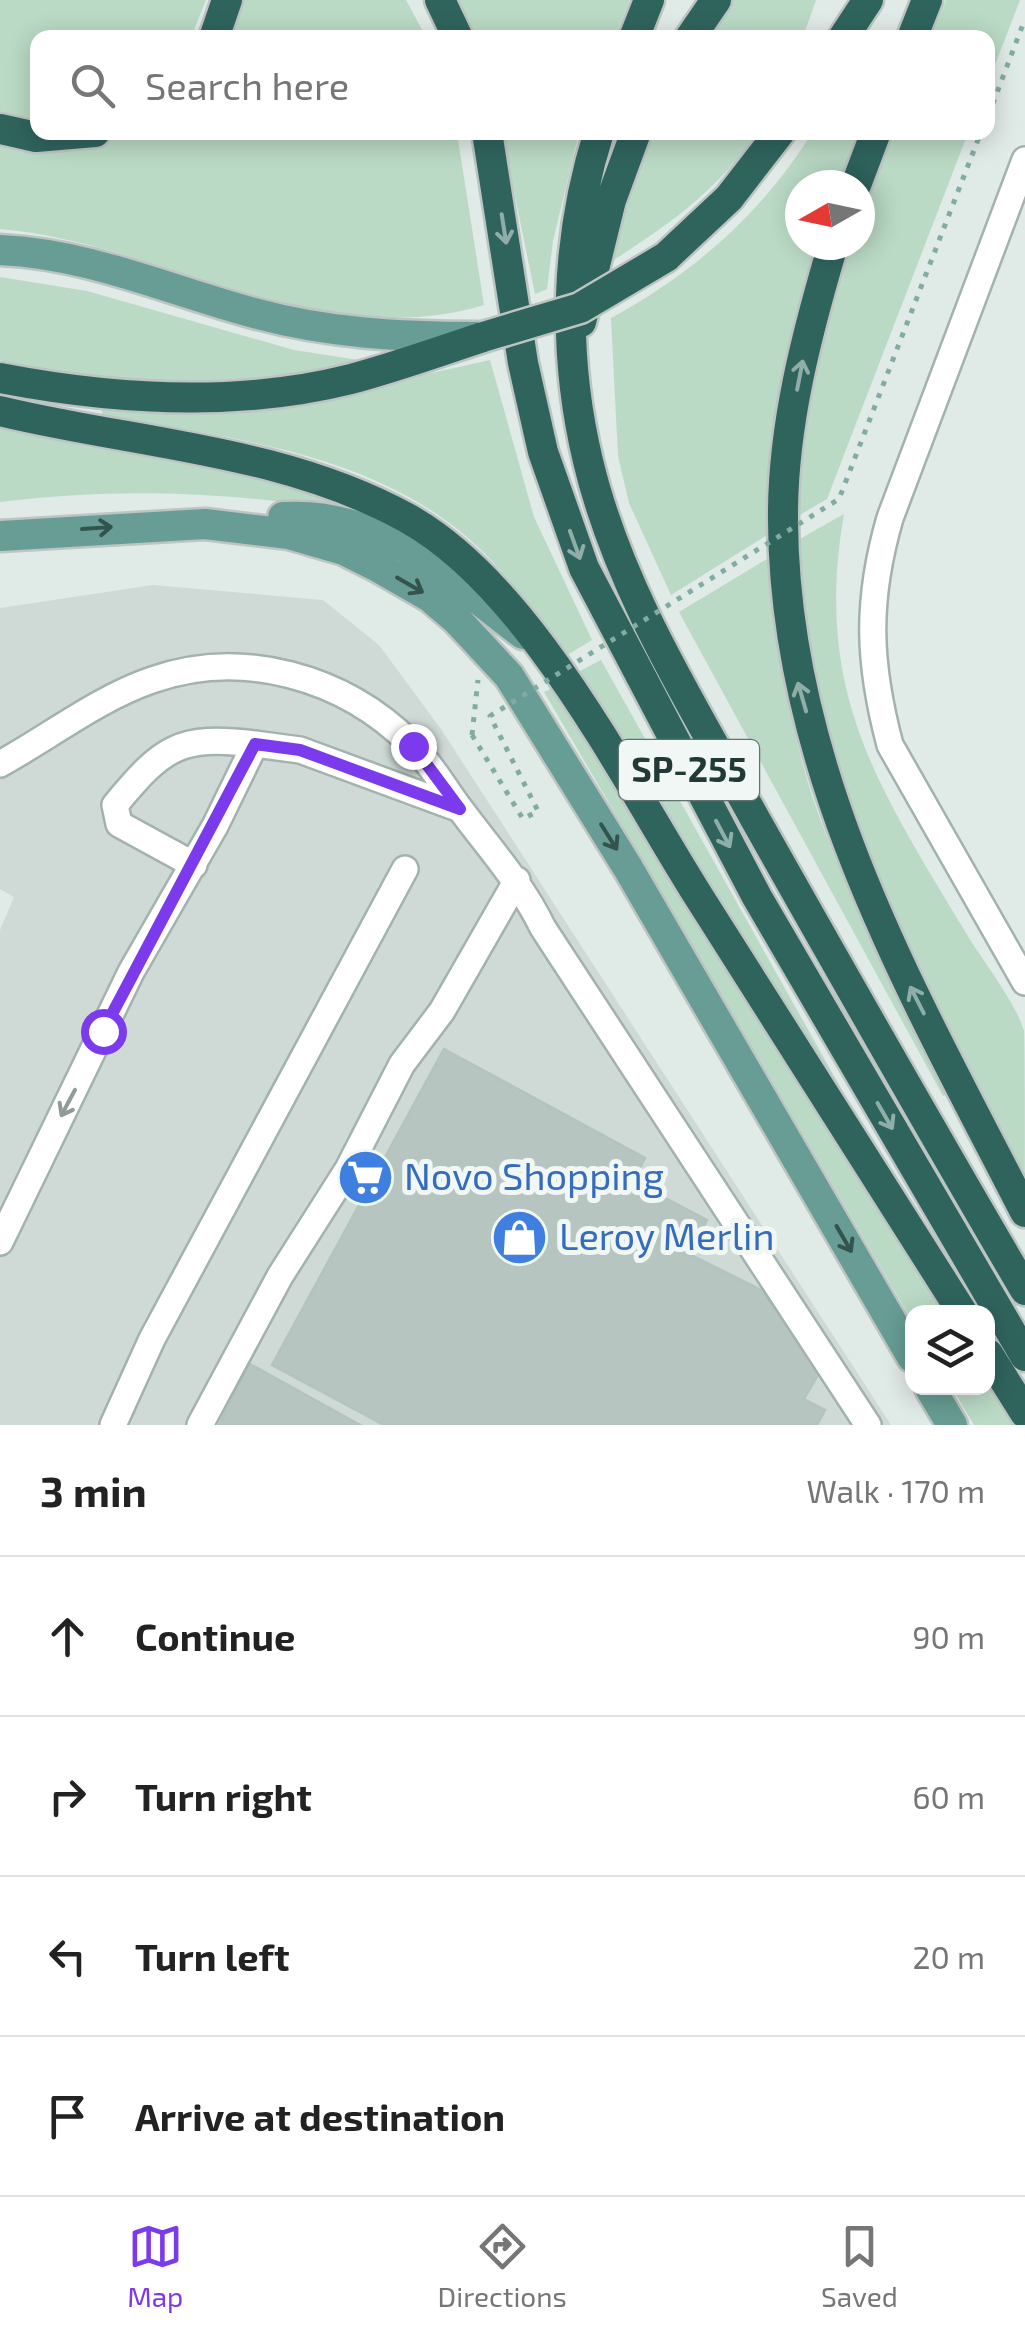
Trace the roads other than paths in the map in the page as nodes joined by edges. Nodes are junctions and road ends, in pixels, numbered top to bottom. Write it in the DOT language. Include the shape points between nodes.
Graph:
graph roads {
  1 [pos="227,0"];
  2 [pos="440,0"];
  3 [pos="649,0"];
  4 [pos="716,0"];
  5 [pos="840,0"];
  6 [pos="868,0"];
  7 [pos="927,0"];
  8 [pos="217,30"];
  9 [pos="454,30"];
  10 [pos="637,30"];
  11 [pos="695,30"];
  12 [pos="832,30"];
  13 [pos="848,30"];
  14 [pos="915,30"];
  15 [pos="0,129"];
  16 [pos="30,134"];
  17 [pos="488,140"];
  18 [pos="597,140"];
  19 [pos="633,140"];
  20 [pos="774,140"];
  21 [pos="873,140"];
  22 [pos="1025,160"];
  23 [pos="862,170"];
  24 [pos="0,250"];
  25 [pos="830,260"];
  26 [pos="484,337"];
  27 [pos="574,349"];
  28 [pos="0,378"];
  29 [pos="0,410"];
  30 [pos="205,524"];
  31 [pos="0,536"];
  32 [pos="533,641"];
  33 [pos="255,744"];
  34 [pos="0,764"];
  35 [pos="460,809"];
  36 [pos="194,865"];
  37 [pos="405,869"];
  38 [pos="517,880"];
  39 [pos="492,919"];
  40 [pos="543,928"];
  41 [pos="1025,982"];
  42 [pos="1025,1212"];
  43 [pos="0,1242"];
  44 [pos="1025,1290"];
  45 [pos="958,1305"];
  46 [pos="905,1345"];
  47 [pos="1025,1356"];
  48 [pos="995,1365"];
  49 [pos="934,1395"];
  50 [pos="1025,1413"];
  51 [pos="112,1425"];
  52 [pos="200,1425"];
  53 [pos="868,1425"];
  54 [pos="952,1425"];
  1 -- 8 [label="highway"];
  2 -- 9 [label="highway"];
  3 -- 10 [label="highway"];
  4 -- 11 [label="highway"];
  5 -- 12 [label="highway"];
  6 -- 13 [label="highway"];
  7 -- 14 [label="highway"];
  15 -- 16 [label="highway"];
  17 -- 47 [label="highway, SP-255, one-way" via="523,363 543,452 584,568 757,897"];
  18 -- 27 [label="highway, SP-255" via="573,242"];
  19 -- 27 [label="highway"];
  20 -- 26 [label="highway, bridge" via="729,198 666,257 580,308"];
  21 -- 23 [label="highway"];
  22 -- 41 [label="street" via="890,518 874,572 870,618 890,745"];
  24 -- 26 [label="main road" via="114,268 309,326"];
  42 -- 25 [label="highway, one-way" via="893,954 836,817 795,674 783,519 798,381"];
  26 -- 28 [label="highway" via="352,378 231,396 109,396"];
  27 -- 44 [label="highway, SP-255" via="588,464 653,631"];
  29 -- 32 [label="highway" via="243,456 368,499 458,552"];
  31 -- 30 [label="main road, one-way"];
  30 -- 32 [label="main road" via="290,517 382,536 434,563"];
  30 -- 46 [label="main road, one-way" via="289,534 344,550 430,597 482,642 628,868"];
  32 -- 45 [label="highway" via="572,692"];
  33 -- 35 [label="street" via="300,750"];
  33 -- 36 [label="street"];
  33 -- 36 [label="street" via="192,742 156,760 116,805 119,824"];
  34 -- 35 [label="street" via="150,680 258,668 316,680 366,708 413,746"];
  35 -- 38 [label="street"];
  36 -- 43 [label="street, one-way" via="131,972"];
  37 -- 51 [label="street"];
  38 -- 39 [label="street"];
  38 -- 40 [label="street"];
  39 -- 40 [label="street"];
  39 -- 52 [label="street" via="442,1011 402,1064"];
  40 -- 53 [label="street"];
  48 -- 50 [label="highway"];
  49 -- 54 [label="main road"];
}
